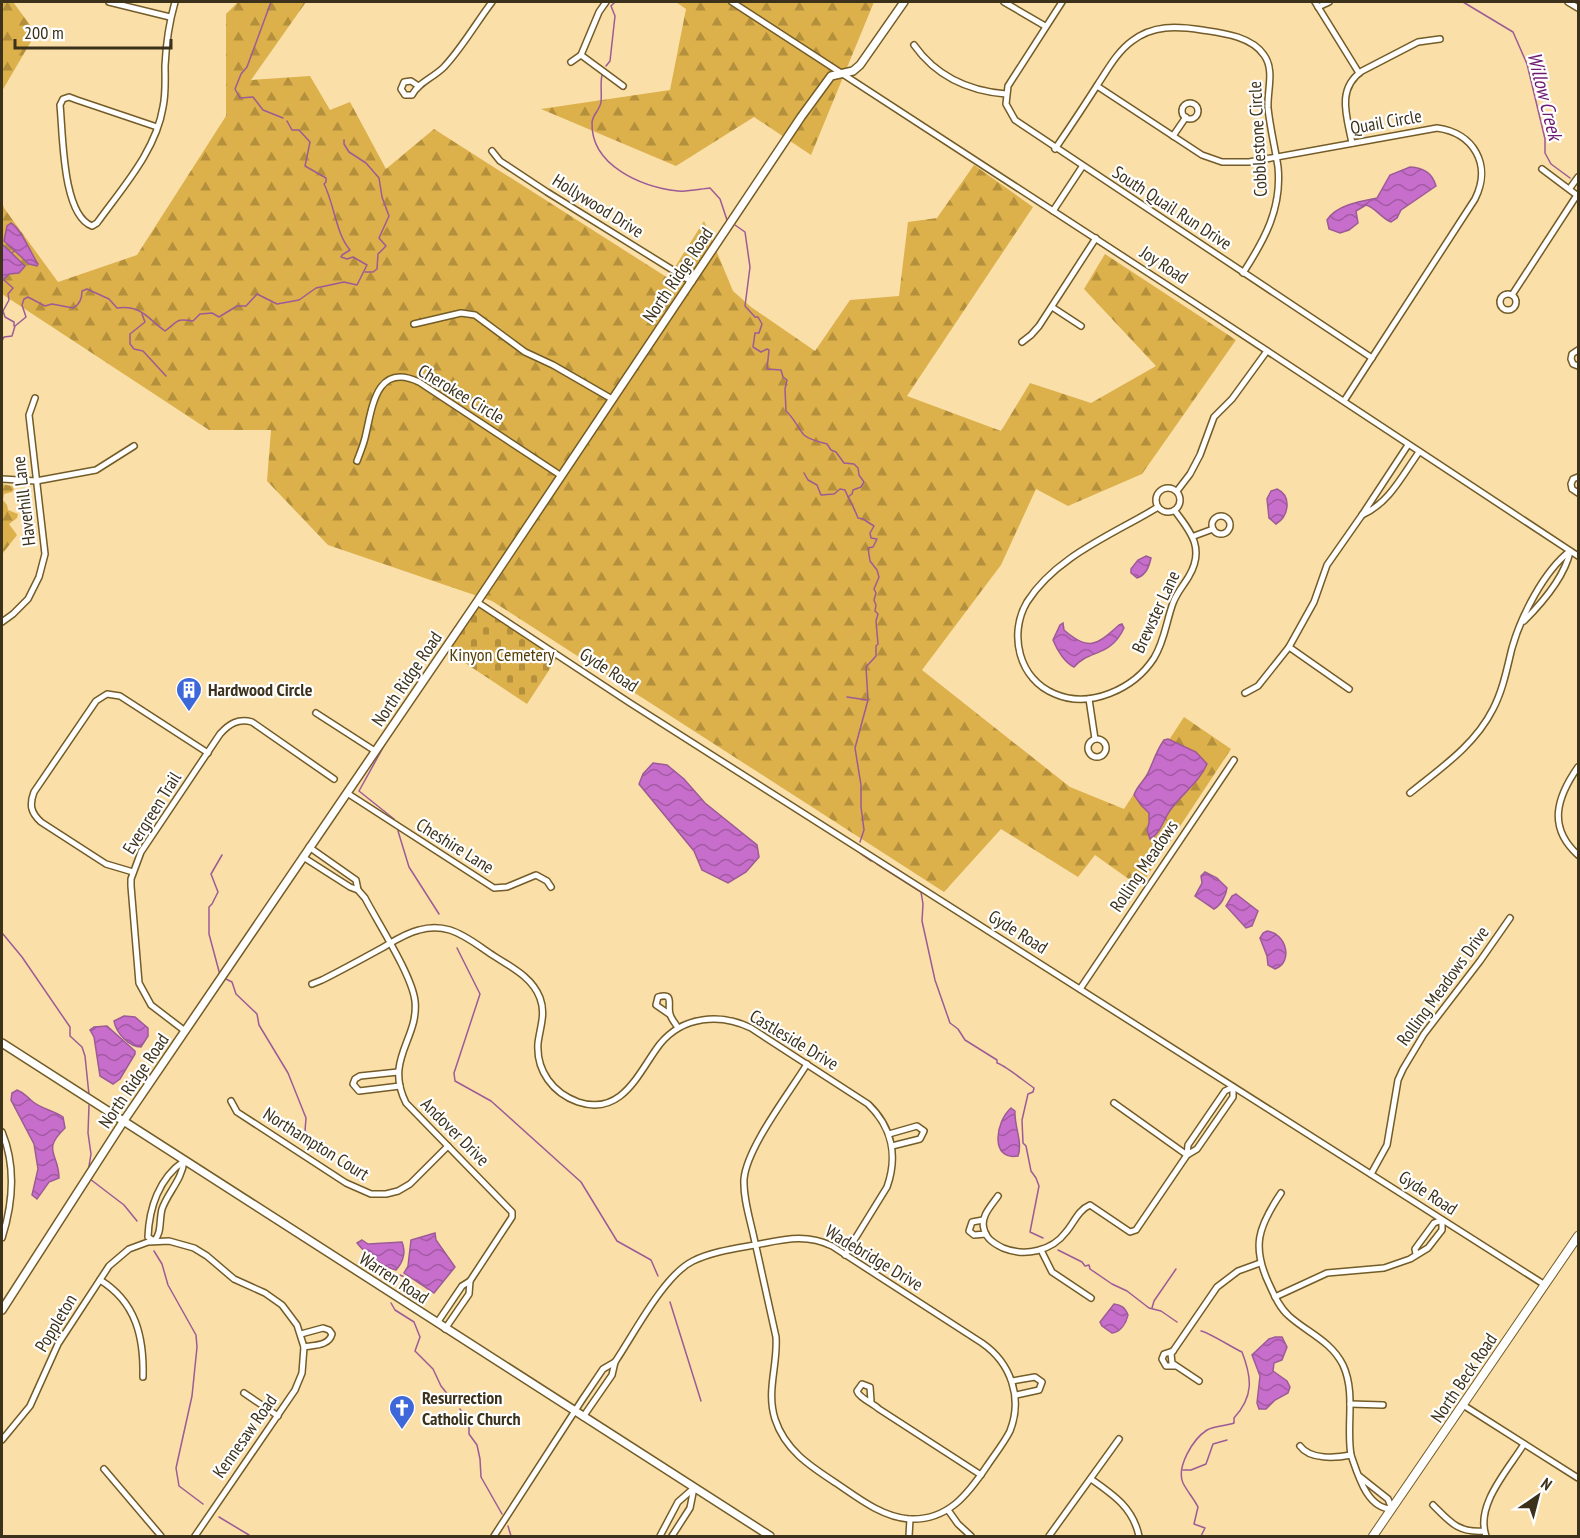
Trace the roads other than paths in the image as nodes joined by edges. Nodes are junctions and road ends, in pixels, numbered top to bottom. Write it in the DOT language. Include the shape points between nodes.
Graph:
graph roads {
  1 [pos="109,2"];
  2 [pos="175,2"];
  3 [pos="492,2"];
  4 [pos="606,2"];
  5 [pos="732,2"];
  6 [pos="904,2"];
  7 [pos="1004,2"];
  8 [pos="1062,2"];
  9 [pos="1329,2"];
  10 [pos="1568,2"];
  11 [pos="1316,4"];
  12 [pos="1578,8"];
  13 [pos="170,18"];
  14 [pos="1045,26"];
  15 [pos="1440,39"];
  16 [pos="914,45"];
  17 [pos="581,55"];
  18 [pos="571,62"];
  19 [pos="1359,73"];
  20 [pos="844,74"];
  21 [pos="417,85"];
  22 [pos="623,86"];
  23 [pos="1097,86"];
  24 [pos="1006,94"];
  25 [pos="1186,117"];
  26 [pos="157,127"];
  27 [pos="1173,136"];
  28 [pos="1352,143"];
  29 [pos="1055,149"];
  30 [pos="492,151"];
  31 [pos="1276,157"];
  32 [pos="1082,167"];
  33 [pos="1542,169"];
  34 [pos="1578,177"];
  35 [pos="1570,189"];
  36 [pos="1578,195"];
  37 [pos="1053,211"];
  38 [pos="1096,238"];
  39 [pos="1244,273"];
  40 [pos="692,282"];
  41 [pos="1512,295"];
  42 [pos="1052,307"];
  43 [pos="414,324"];
  44 [pos="1081,326"];
  45 [pos="1022,342"];
  46 [pos="1578,350"];
  47 [pos="1267,351"];
  48 [pos="1372,358"];
  49 [pos="1578,366"];
  50 [pos="35,398"];
  51 [pos="612,399"];
  52 [pos="1344,401"];
  53 [pos="1408,445"];
  54 [pos="134,446"];
  55 [pos="1419,452"];
  56 [pos="357,461"];
  57 [pos="560,475"];
  58 [pos="1578,477"];
  59 [pos="2,479"];
  60 [pos="36,480"];
  61 [pos="1177,491"];
  62 [pos="1578,493"];
  63 [pos="1158,507"];
  64 [pos="1175,511"];
  65 [pos="1362,515"];
  66 [pos="1213,529"];
  67 [pos="1194,536"];
  68 [pos="1570,551"];
  69 [pos="1578,556"];
  70 [pos="477,602"];
  71 [pos="2,622"];
  72 [pos="1523,622"];
  73 [pos="1289,647"];
  74 [pos="1349,689"];
  75 [pos="1245,693"];
  76 [pos="1089,699"];
  77 [pos="316,713"];
  78 [pos="1095,739"];
  79 [pos="375,751"];
  80 [pos="208,753"];
  81 [pos="1233,760"];
  82 [pos="1578,767"];
  83 [pos="334,779"];
  84 [pos="347,793"];
  85 [pos="1410,793"];
  86 [pos="309,847"];
  87 [pos="1578,855"];
  88 [pos="303,857"];
  89 [pos="133,872"];
  90 [pos="551,887"];
  91 [pos="358,890"];
  92 [pos="1510,918"];
  93 [pos="389,944"];
  94 [pos="312,984"];
  95 [pos="1080,989"];
  96 [pos="669,1014"];
  97 [pos="678,1028"];
  98 [pos="186,1031"];
  99 [pos="2,1043"];
  100 [pos="807,1064"];
  101 [pos="398,1072"];
  102 [pos="400,1086"];
  103 [pos="1233,1087"];
  104 [pos="231,1101"];
  105 [pos="1114,1103"];
  106 [pos="123,1122"];
  107 [pos="889,1134"];
  108 [pos="2,1135"];
  109 [pos="448,1146"];
  110 [pos="892,1146"];
  111 [pos="1187,1155"];
  112 [pos="184,1161"];
  113 [pos="10,1162"];
  114 [pos="2,1163"];
  115 [pos="1371,1174"];
  116 [pos="1281,1193"];
  117 [pos="998,1197"];
  118 [pos="983,1220"];
  119 [pos="1442,1220"];
  120 [pos="986,1234"];
  121 [pos="1578,1236"];
  122 [pos="2,1238"];
  123 [pos="154,1241"];
  124 [pos="756,1245"];
  125 [pos="1041,1250"];
  126 [pos="1416,1254"];
  127 [pos="845,1255"];
  128 [pos="1260,1263"];
  129 [pos="100,1280"];
  130 [pos="470,1281"];
  131 [pos="1545,1285"];
  132 [pos="1275,1297"];
  133 [pos="1091,1298"];
  134 [pos="2,1310"];
  135 [pos="436,1323"];
  136 [pos="445,1329"];
  137 [pos="301,1334"];
  138 [pos="304,1347"];
  139 [pos="615,1362"];
  140 [pos="144,1377"];
  141 [pos="1012,1381"];
  142 [pos="1199,1382"];
  143 [pos="244,1393"];
  144 [pos="1016,1395"];
  145 [pos="871,1401"];
  146 [pos="1350,1404"];
  147 [pos="1383,1405"];
  148 [pos="1463,1405"];
  149 [pos="574,1411"];
  150 [pos="278,1416"];
  151 [pos="583,1417"];
  152 [pos="1119,1439"];
  153 [pos="2,1440"];
  154 [pos="1524,1444"];
  155 [pos="1300,1446"];
  156 [pos="1351,1455"];
  157 [pos="104,1469"];
  158 [pos="981,1475"];
  159 [pos="1359,1476"];
  160 [pos="1578,1478"];
  161 [pos="1091,1479"];
  162 [pos="694,1488"];
  163 [pos="1433,1504"];
  164 [pos="1392,1509"];
  165 [pos="948,1510"];
  166 [pos="910,1519"];
  167 [pos="1485,1534"];
  168 [pos="161,1536"];
  169 [pos="195,1536"];
  170 [pos="494,1536"];
  171 [pos="660,1536"];
  172 [pos="672,1536"];
  173 [pos="770,1536"];
  174 [pos="909,1536"];
  175 [pos="972,1536"];
  176 [pos="1049,1536"];
  177 [pos="1139,1536"];
  178 [pos="1373,1536"];
  1 -- 13 [label="street"];
  2 -- 13 [label="street"];
  3 -- 21 [label="street" via="443,69"];
  4 -- 17 [label="street"];
  5 -- 20 [label="street, Joy Road"];
  6 -- 20 [label="street, North Ridge Road" via="860,65"];
  7 -- 14 [label="street"];
  8 -- 14 [label="street"];
  9 -- 11 [label="street"];
  10 -- 12 [label="street"];
  11 -- 19 [label="street"];
  13 -- 26 [label="street" via="164,99"];
  14 -- 24 [label="street" via="1011,79"];
  15 -- 19 [label="street" via="1418,42"];
  16 -- 24 [label="street" via="924,59 967,87"];
  17 -- 18 [label="street"];
  17 -- 22 [label="street"];
  19 -- 28 [label="street" via="1345,96"];
  20 -- 37 [label="street, Joy Road"];
  20 -- 40 [label="street, North Ridge Road" via="831,76 801,117"];
  23 -- 27 [label="street, Quail Circle"];
  23 -- 29 [label="street, Cobblestone Circle"];
  23 -- 31 [label="street, Cobblestone Circle" via="1124,48 1151,31 1180,27 1239,38 1261,51 1269,64 1268,107"];
  24 -- 29 [label="street, South Quail Run Drive" via="1015,120"];
  25 -- 27 [label="street"];
  26 -- 26 [label="street" via="145,155 97,223 87,224 68,188 60,105 63,99 69,97"];
  27 -- 31 [label="street, Quail Circle" via="1222,162"];
  28 -- 31 [label="street, Quail Circle"];
  28 -- 48 [label="street, Quail Circle" via="1445,129 1469,142 1482,169 1475,199"];
  29 -- 32 [label="street, South Quail Run Drive"];
  30 -- 40 [label="street, Hollywood Drive" via="547,192"];
  31 -- 39 [label="street, Cobblestone Circle" via="1278,188 1274,214"];
  32 -- 37 [label="street"];
  32 -- 39 [label="street, South Quail Run Drive"];
  33 -- 35 [label="street"];
  34 -- 35 [label="street"];
  35 -- 36 [label="street"];
  36 -- 41 [label="street"];
  37 -- 38 [label="street, Joy Road"];
  38 -- 42 [label="street"];
  38 -- 47 [label="street, Joy Road"];
  39 -- 48 [label="street, South Quail Run Drive"];
  40 -- 51 [label="street, North Ridge Road"];
  42 -- 44 [label="street"];
  42 -- 45 [label="street"];
  43 -- 51 [label="street" via="461,313 475,315 525,352"];
  46 -- 49 [label="street" via="1571,359"];
  47 -- 52 [label="street, Joy Road"];
  47 -- 61 [label="street" via="1214,417 1200,455"];
  48 -- 52 [label="street, Quail Circle"];
  50 -- 60 [label="street, Haverhill Lane" via="28,415"];
  51 -- 57 [label="street, North Ridge Road"];
  52 -- 53 [label="street, Joy Road"];
  53 -- 55 [label="street, Joy Road"];
  53 -- 65 [label="street"];
  54 -- 60 [label="street" via="96,470"];
  55 -- 65 [label="street" via="1386,500"];
  55 -- 68 [label="street, Joy Road"];
  56 -- 57 [label="street, Cherokee Circle" via="376,393 388,381 404,378 419,382"];
  57 -- 70 [label="street, North Ridge Road"];
  58 -- 62 [label="street" via="1570,484"];
  59 -- 60 [label="street"];
  60 -- 71 [label="street, Haverhill Lane" via="45,554 28,599"];
  61 -- 63 [label="street" via="1162,489 1156,497"];
  61 -- 64 [label="street" via="1180,504"];
  63 -- 64 [label="street" via="1166,512"];
  63 -- 76 [label="street" via="1077,553 1035,592 1022,614 1018,650 1032,676 1054,694"];
  64 -- 67 [label="street"];
  65 -- 73 [label="street" via="1328,566 1314,602"];
  66 -- 67 [label="street"];
  67 -- 76 [label="street, Brewster Lane" via="1194,567 1175,597 1153,660 1118,690"];
  68 -- 69 [label="street, Joy Road"];
  68 -- 72 [label="street" via="1567,564 1550,590"];
  68 -- 72 [label="street" via="1529,603"];
  70 -- 79 [label="street, North Ridge Road"];
  70 -- 95 [label="street, Gyde Road"];
  72 -- 85 [label="street" via="1494,708 1481,730 1465,749"];
  73 -- 74 [label="street"];
  73 -- 75 [label="street" via="1257,686"];
  76 -- 78 [label="street"];
  77 -- 79 [label="street"];
  79 -- 84 [label="street, North Ridge Road"];
  80 -- 83 [label="street, Evergreen Trail" via="224,729 246,720"];
  80 -- 89 [label="street, Evergreen Trail" via="141,852"];
  80 -- 89 [label="street" via="120,696 107,694 96,701 34,792 31,806 41,822 106,864"];
  81 -- 95 [label="street, Rolling Meadows"];
  82 -- 87 [label="street" via="1564,789 1558,812 1563,833"];
  84 -- 86 [label="street, North Ridge Road"];
  84 -- 90 [label="street, Cheshire Lane" via="494,888 536,875"];
  86 -- 88 [label="street, North Ridge Road"];
  86 -- 91 [label="street, Andover Drive" via="356,880"];
  88 -- 91 [label="street"];
  88 -- 98 [label="street, North Ridge Road"];
  89 -- 98 [label="street, Evergreen Trail" via="140,983 158,1012"];
  91 -- 93 [label="street, Andover Drive"];
  92 -- 115 [label="street, Rolling Meadows Drive" via="1424,1034 1403,1069 1387,1145"];
  93 -- 94 [label="street, Castleside Drive"];
  93 -- 97 [label="street, Castleside Drive" via="417,930 451,930 528,979 543,1009 538,1049 542,1070 560,1093 582,1103 604,1103 624,1094 659,1045"];
  93 -- 101 [label="street, Andover Drive" via="413,990 415,1003"];
  95 -- 103 [label="street, Gyde Road"];
  96 -- 97 [label="street"];
  97 -- 100 [label="street, Castleside Drive" via="704,1020 734,1021"];
  98 -- 106 [label="street, North Ridge Road"];
  99 -- 106 [label="street, Warren Road"];
  100 -- 107 [label="street, Castleside Drive" via="868,1104"];
  100 -- 124 [label="street" via="747,1165 744,1193"];
  101 -- 102 [label="street, Andover Drive"];
  101 -- 102 [label="street" via="360,1076 353,1084 359,1091"];
  102 -- 109 [label="street, Andover Drive" via="410,1108"];
  103 -- 111 [label="street" via="1225,1091 1188,1145"];
  103 -- 111 [label="street" via="1233,1097 1197,1149"];
  103 -- 115 [label="street, Gyde Road"];
  104 -- 109 [label="street, Northampton Court" via="246,1119 346,1183 371,1194 398,1191 410,1184"];
  105 -- 111 [label="street"];
  106 -- 112 [label="street, Warren Road"];
  106 -- 134 [label="street, North Ridge Road"];
  107 -- 110 [label="street, Castleside Drive"];
  107 -- 110 [label="street" via="917,1126 924,1131 920,1139"];
  108 -- 113 [label="street"];
  109 -- 130 [label="street, Andover Drive" via="512,1212"];
  110 -- 127 [label="street, Castleside Drive" via="893,1165 887,1187"];
  111 -- 125 [label="street" via="1136,1230 1130,1232 1090,1205 1083,1208 1058,1241"];
  112 -- 123 [label="street" via="183,1173 165,1202 160,1236"];
  112 -- 123 [label="street" via="174,1168 156,1195 148,1237"];
  112 -- 135 [label="street, Warren Road"];
  113 -- 114 [label="street"];
  113 -- 122 [label="street" via="11,1197"];
  115 -- 119 [label="street, Gyde Road"];
  116 -- 128 [label="street" via="1262,1225"];
  117 -- 118 [label="street"];
  118 -- 120 [label="street"];
  118 -- 120 [label="street" via="972,1222 969,1231 974,1235"];
  119 -- 126 [label="street" via="1434,1222 1415,1249"];
  119 -- 126 [label="street" via="1442,1230 1428,1248"];
  119 -- 131 [label="street, Gyde Road"];
  120 -- 125 [label="street" via="1008,1250"];
  121 -- 131 [label="main road, North Beck Road"];
  123 -- 129 [label="street, Poppleton" via="120,1256"];
  123 -- 137 [label="street, Kennesaw Road" via="177,1242 200,1251 234,1280 273,1298 290,1314"];
  124 -- 127 [label="street, Wadebridge Drive" via="806,1238 825,1243"];
  124 -- 139 [label="street, Wadebridge Drive" via="703,1257 681,1269 668,1282"];
  124 -- 166 [label="street" via="776,1337 771,1398 783,1437 812,1468 880,1511"];
  125 -- 133 [label="street" via="1052,1272"];
  126 -- 132 [label="street" via="1410,1260 1384,1268 1327,1273"];
  127 -- 141 [label="street, Wadebridge Drive" via="988,1346 1002,1361"];
  128 -- 132 [label="street"];
  128 -- 142 [label="street" via="1238,1271 1217,1287 1173,1351 1170,1358 1175,1366"];
  129 -- 140 [label="street" via="122,1297 135,1320"];
  129 -- 153 [label="street, Poppleton" via="58,1344 30,1406"];
  130 -- 135 [label="street, Andover Drive" via="462,1286"];
  130 -- 136 [label="street, Andover Drive" via="469,1294"];
  131 -- 148 [label="main road, North Beck Road"];
  132 -- 146 [label="street" via="1290,1317 1336,1353 1349,1382"];
  135 -- 136 [label="street, Warren Road"];
  136 -- 149 [label="street, Warren Road"];
  137 -- 138 [label="street, Kennesaw Road"];
  137 -- 138 [label="street" via="323,1328 332,1334 326,1342"];
  138 -- 150 [label="street, Kennesaw Road" via="300,1381"];
  139 -- 149 [label="street, Wadebridge Drive" via="603,1369"];
  139 -- 151 [label="street, Wadebridge Drive" via="612,1375"];
  141 -- 144 [label="street, Wadebridge Drive"];
  141 -- 144 [label="street" via="1035,1377 1042,1382 1039,1390"];
  143 -- 150 [label="street"];
  144 -- 158 [label="street, Wadebridge Drive" via="1010,1430"];
  145 -- 158 [label="street"];
  146 -- 147 [label="street"];
  146 -- 156 [label="street"];
  148 -- 154 [label="street"];
  148 -- 164 [label="main road, North Beck Road"];
  149 -- 151 [label="street, Warren Road"];
  149 -- 170 [label="street, Wadebridge Drive"];
  150 -- 169 [label="street, Kennesaw Road"];
  151 -- 162 [label="street, Warren Road"];
  152 -- 161 [label="street"];
  154 -- 160 [label="street"];
  154 -- 167 [label="street" via="1487,1503 1483,1517"];
  155 -- 156 [label="street" via="1323,1456"];
  156 -- 159 [label="street"];
  157 -- 168 [label="street"];
  158 -- 165 [label="street, Wadebridge Drive" via="966,1496"];
  159 -- 164 [label="street" via="1388,1499"];
  159 -- 164 [label="street" via="1370,1499 1383,1509"];
  161 -- 176 [label="street"];
  161 -- 177 [label="street" via="1124,1505"];
  162 -- 171 [label="street" via="678,1502"];
  162 -- 172 [label="street" via="690,1508"];
  162 -- 173 [label="street, Warren Road"];
  163 -- 167 [label="street" via="1457,1527"];
  164 -- 178 [label="main road, North Beck Road"];
  165 -- 166 [label="street"];
  165 -- 175 [label="street"];
  166 -- 174 [label="street"];
}
